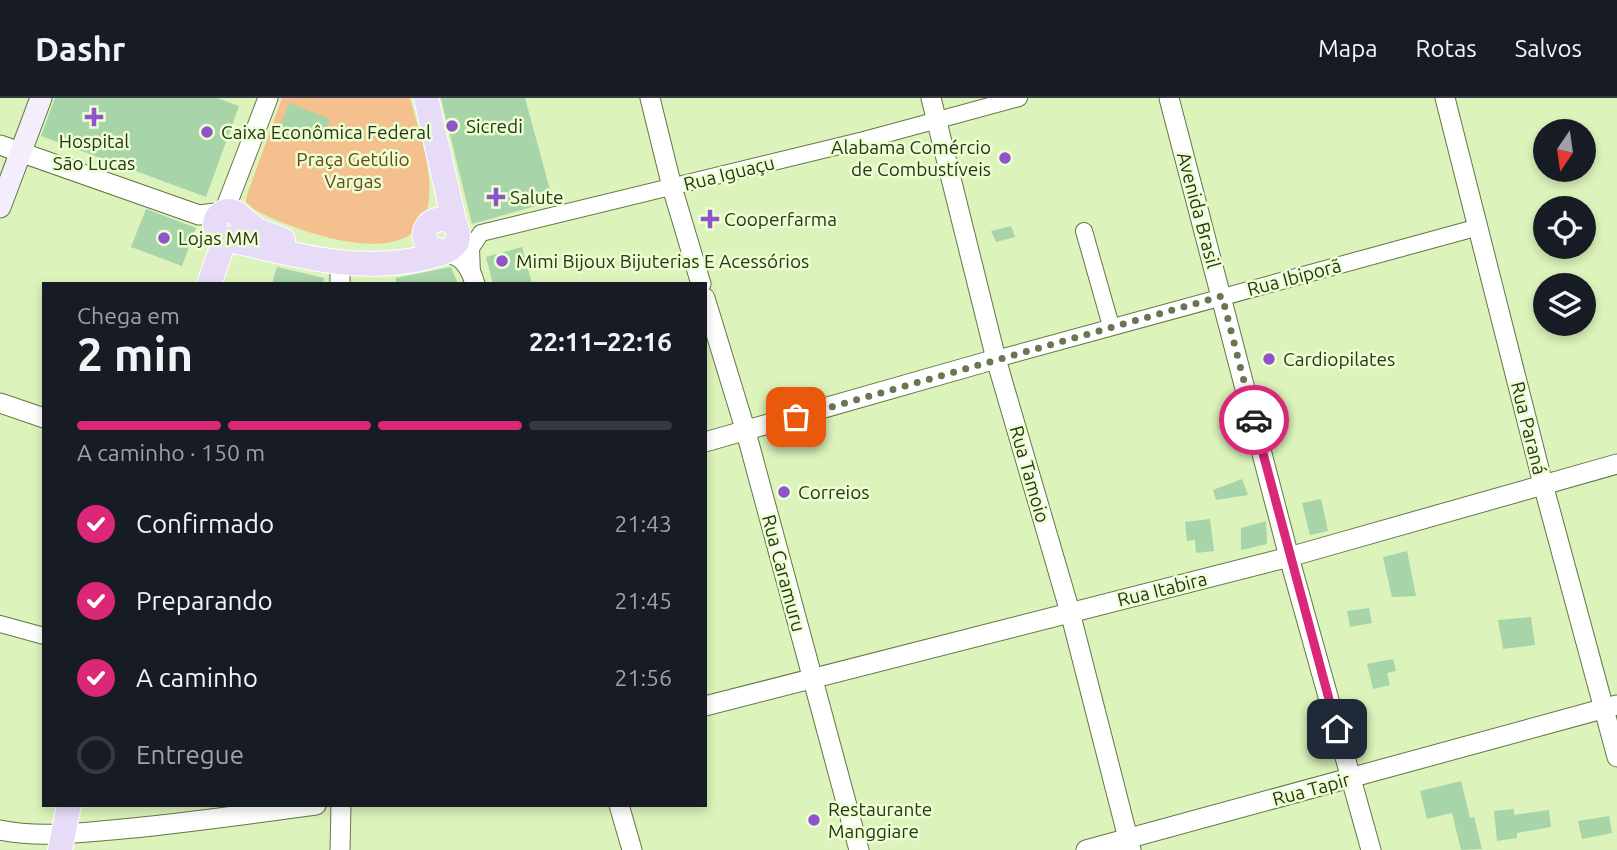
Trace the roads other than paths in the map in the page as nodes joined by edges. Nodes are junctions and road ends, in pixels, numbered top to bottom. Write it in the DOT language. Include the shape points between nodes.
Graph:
graph roads {
  1 [pos="41,98"];
  2 [pos="268,98"];
  3 [pos="415,98"];
  4 [pos="426,98"];
  5 [pos="649,98"];
  6 [pos="931,98"];
  7 [pos="1019,98"];
  8 [pos="1168,98"];
  9 [pos="1445,98"];
  10 [pos="937,120"];
  11 [pos="0,145"];
  12 [pos="22,152"];
  13 [pos="672,187"];
  14 [pos="0,207"];
  15 [pos="226,224"];
  16 [pos="428,225"];
  17 [pos="455,225"];
  18 [pos="1479,228"];
  19 [pos="1084,231"];
  20 [pos="481,233"];
  21 [pos="444,252"];
  22 [pos="340,274"];
  23 [pos="474,279"];
  24 [pos="195,282"];
  25 [pos="210,282"];
  26 [pos="700,282"];
  27 [pos="1222,296"];
  28 [pos="707,305"];
  29 [pos="1111,326"];
  30 [pos="996,359"];
  31 [pos="0,403"];
  32 [pos="42,417"];
  33 [pos="746,432"];
  34 [pos="707,442"];
  35 [pos="1617,464"];
  36 [pos="1543,484"];
  37 [pos="1289,557"];
  38 [pos="1070,612"];
  39 [pos="0,624"];
  40 [pos="42,635"];
  41 [pos="812,678"];
  42 [pos="707,705"];
  43 [pos="1609,707"];
  44 [pos="1617,757"];
  45 [pos="1350,778"];
  46 [pos="52,807"];
  47 [pos="68,807"];
  48 [pos="302,807"];
  49 [pos="341,807"];
  50 [pos="621,807"];
  51 [pos="0,830"];
  52 [pos="53,842"];
  53 [pos="1129,844"];
  54 [pos="341,850"];
  55 [pos="632,850"];
  56 [pos="859,850"];
  57 [pos="1086,850"];
  58 [pos="1371,850"];
  1 -- 12 [label="main road"];
  2 -- 15 [label="street"];
  3 -- 16 [label="main road" via="432,173"];
  4 -- 17 [label="main road"];
  5 -- 13 [label="street"];
  6 -- 10 [label="street, Rua Tamoio"];
  7 -- 10 [label="street, Rua Iguaçu"];
  8 -- 27 [label="street, Avenida Brasil"];
  9 -- 18 [label="street, Rua Paraná"];
  10 -- 13 [label="street, Rua Iguaçu"];
  10 -- 30 [label="street, Rua Tamoio"];
  11 -- 12 [label="street"];
  12 -- 14 [label="main road"];
  12 -- 15 [label="street"];
  13 -- 20 [label="street, Rua Iguaçu"];
  13 -- 26 [label="street"];
  15 -- 16 [label="main road" via="355,254 402,245"];
  15 -- 22 [label="main road"];
  15 -- 24 [label="main road"];
  15 -- 25 [label="main road"];
  16 -- 17 [label="main road" via="441,218"];
  16 -- 21 [label="main road" via="427,244"];
  17 -- 20 [label="street"];
  17 -- 21 [label="main road" via="457,242"];
  18 -- 27 [label="street, Rua Ibiporã"];
  18 -- 36 [label="street, Rua Paraná"];
  19 -- 29 [label="street"];
  20 -- 23 [label="street" via="471,248"];
  21 -- 22 [label="main road"];
  21 -- 23 [label="street" via="461,258"];
  27 -- 29 [label="street, Rua Ibiporã"];
  27 -- 37 [label="street, Avenida Brasil"];
  28 -- 33 [label="street, Rua Caramuru"];
  29 -- 30 [label="street, Rua Ibiporã"];
  30 -- 33 [label="street, Rua Ibiporã"];
  30 -- 38 [label="street, Rua Tamoio"];
  31 -- 32 [label="street"];
  33 -- 34 [label="street, Rua Ibiporã"];
  33 -- 41 [label="street, Rua Caramuru"];
  35 -- 36 [label="street, Rua Itabira"];
  36 -- 37 [label="street, Rua Itabira"];
  36 -- 43 [label="street, Rua Paraná"];
  37 -- 38 [label="street, Rua Itabira"];
  37 -- 45 [label="street, Avenida Brasil"];
  38 -- 41 [label="street, Rua Itabira"];
  38 -- 53 [label="street, Rua Tamoio"];
  39 -- 40 [label="street"];
  41 -- 42 [label="street, Rua Itabira"];
  41 -- 56 [label="street, Rua Caramuru"];
  43 -- 44 [label="street, Rua Paraná"];
  43 -- 45 [label="street, Rua Tapir"];
  45 -- 53 [label="street, Rua Tapir"];
  45 -- 58 [label="street, Avenida Brasil"];
  46 -- 52 [label="main road"];
  47 -- 52 [label="main road"];
  48 -- 52 [label="street"];
  49 -- 54 [label="street"];
  50 -- 55 [label="street"];
  51 -- 52 [label="street"];
  53 -- 57 [label="street, Rua Tapir"];
}
